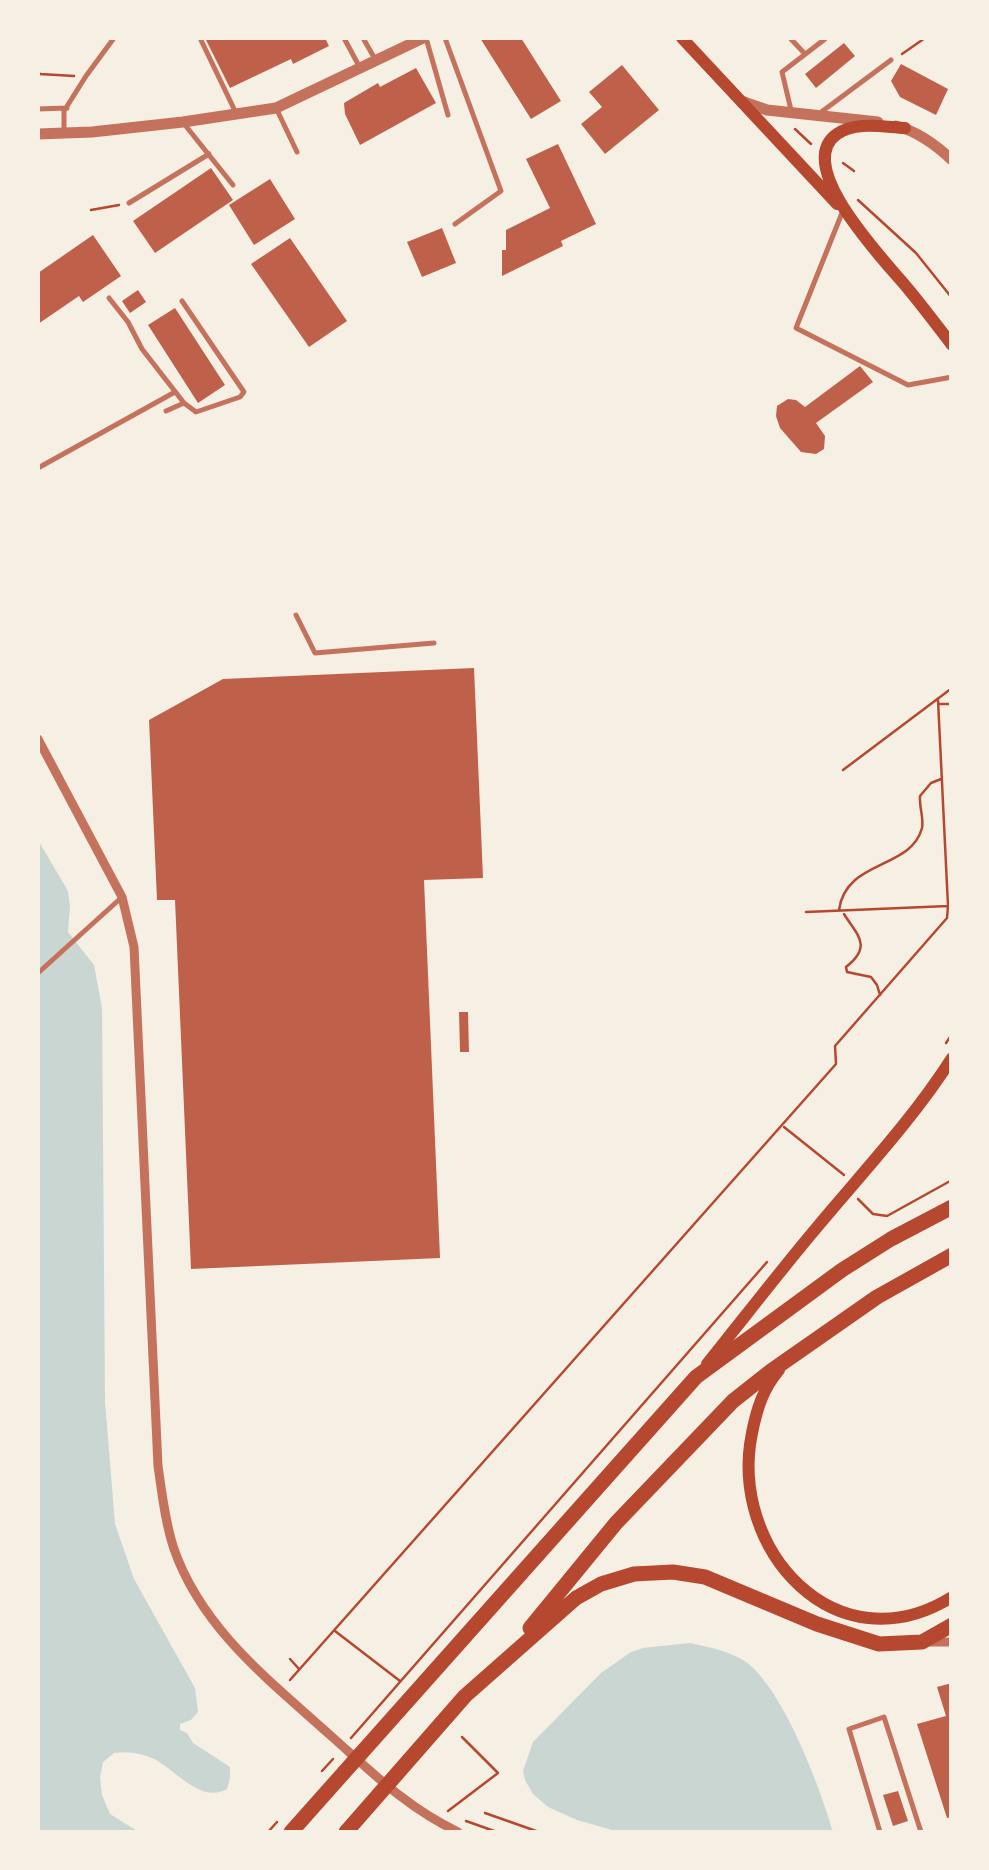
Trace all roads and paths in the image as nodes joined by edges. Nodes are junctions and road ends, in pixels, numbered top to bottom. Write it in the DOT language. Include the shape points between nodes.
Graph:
graph roads {
  1 [pos="114,38"];
  2 [pos="200,38"];
  3 [pos="344,38"];
  4 [pos="363,38"];
  5 [pos="424,38"];
  6 [pos="444,38"];
  7 [pos="682,38"];
  8 [pos="790,38"];
  9 [pos="925,38"];
  10 [pos="825,39"];
  11 [pos="805,54"];
  12 [pos="894,59"];
  13 [pos="376,62"];
  14 [pos="360,69"];
  15 [pos="39,73"];
  16 [pos="86,76"];
  17 [pos="38,81"];
  18 [pos="741,101"];
  19 [pos="38,108"];
  20 [pos="66,108"];
  21 [pos="276,108"];
  22 [pos="237,115"];
  23 [pos="448,115"];
  24 [pos="817,115"];
  25 [pos="791,118"];
  26 [pos="183,122"];
  27 [pos="905,128"];
  28 [pos="64,133"];
  29 [pos="38,134"];
  30 [pos="812,145"];
  31 [pos="297,152"];
  32 [pos="209,154"];
  33 [pos="834,158"];
  34 [pos="952,160"];
  35 [pos="854,170"];
  36 [pos="234,185"];
  37 [pos="853,196"];
  38 [pos="129,203"];
  39 [pos="91,210"];
  40 [pos="843,210"];
  41 [pos="455,224"];
  42 [pos="108,298"];
  43 [pos="952,298"];
  44 [pos="182,301"];
  45 [pos="952,346"];
  46 [pos="952,377"];
  47 [pos="175,392"];
  48 [pos="184,403"];
  49 [pos="166,411"];
  50 [pos="38,468"];
  51 [pos="296,615"];
  52 [pos="434,643"];
  53 [pos="952,688"];
  54 [pos="938,702"];
  55 [pos="952,704"];
  56 [pos="38,739"];
  57 [pos="843,770"];
  58 [pos="942,779"];
  59 [pos="122,897"];
  60 [pos="948,906"];
  61 [pos="841,911"];
  62 [pos="806,912"];
  63 [pos="38,973"];
  64 [pos="880,997"];
  65 [pos="952,1058"];
  66 [pos="782,1126"];
  67 [pos="845,1176"];
  68 [pos="952,1180"];
  69 [pos="857,1198"];
  70 [pos="952,1207"];
  71 [pos="952,1255"];
  72 [pos="768,1261"];
  73 [pos="787,1362"];
  74 [pos="696,1377"];
  75 [pos="952,1597"];
  76 [pos="952,1625"];
  77 [pos="334,1630"];
  78 [pos="922,1642"];
  79 [pos="952,1642"];
  80 [pos="290,1659"];
  81 [pos="502,1662"];
  82 [pos="300,1669"];
  83 [pos="280,1691"];
  84 [pos="462,1737"];
  85 [pos="445,1814"];
  86 [pos="485,1814"];
  87 [pos="291,1832"];
  88 [pos="346,1832"];
  89 [pos="458,1832"];
  90 [pos="539,1832"];
  91 [pos="880,1832"];
  92 [pos="921,1832"];
  1 -- 16 [label="lane"];
  2 -- 22 [label="lane"];
  3 -- 14 [label="lane"];
  4 -- 13 [label="lane"];
  5 -- 13 [label="street"];
  5 -- 23 [label="lane"];
  6 -- 41 [label="lane" via="501,191"];
  7 -- 18 [label="main road"];
  8 -- 11 [label="lane"];
  9 -- 12 [label="path"];
  10 -- 11 [label="lane"];
  11 -- 25 [label="lane" via="782,72"];
  12 -- 24 [label="lane"];
  13 -- 14 [label="street"];
  14 -- 21 [label="street"];
  15 -- 16 [label="path"];
  15 -- 17 [label="path"];
  16 -- 20 [label="lane"];
  18 -- 25 [label="street"];
  18 -- 40 [label="main road"];
  19 -- 20 [label="lane"];
  20 -- 28 [label="lane"];
  21 -- 22 [label="street"];
  21 -- 31 [label="lane"];
  22 -- 26 [label="street"];
  24 -- 25 [label="street"];
  24 -- 27 [label="street"];
  25 -- 30 [label="path"];
  26 -- 28 [label="street"];
  26 -- 32 [label="lane"];
  27 -- 34 [label="street"];
  27 -- 40 [label="main road" via="856,126 830,140 826,168"];
  28 -- 29 [label="street"];
  32 -- 36 [label="lane"];
  32 -- 38 [label="lane"];
  33 -- 35 [label="path"];
  37 -- 43 [label="path" via="916,253"];
  38 -- 39 [label="path"];
  40 -- 45 [label="main road"];
  40 -- 46 [label="lane" via="796,328 908,385"];
  42 -- 47 [label="lane"];
  44 -- 48 [label="lane" via="244,392 196,412"];
  47 -- 48 [label="lane"];
  47 -- 50 [label="lane"];
  48 -- 49 [label="lane"];
  51 -- 52 [label="lane" via="314,653"];
  53 -- 54 [label="path"];
  54 -- 55 [label="path"];
  54 -- 57 [label="path"];
  54 -- 58 [label="path"];
  56 -- 59 [label="street"];
  58 -- 60 [label="path"];
  58 -- 61 [label="path" via="920,796 922,828 912,845 857,878 844,892"];
  59 -- 63 [label="lane"];
  59 -- 83 [label="street" via="134,947 164,1508 178,1558 208,1615"];
  60 -- 61 [label="path"];
  60 -- 64 [label="path" via="947,918"];
  61 -- 62 [label="path"];
  61 -- 64 [label="path" via="861,950 846,972 871,977"];
  64 -- 66 [label="path" via="836,1046 836,1064"];
  65 -- 74 [label="main road"];
  66 -- 67 [label="path"];
  66 -- 77 [label="path"];
  68 -- 69 [label="path" via="887,1216 873,1214"];
  70 -- 74 [label="main road" via="842,1270"];
  71 -- 73 [label="main road" via="878,1297"];
  72 -- 77 [label="path" via="400,1682"];
  73 -- 75 [label="main road" via="756,1411 748,1465 758,1523 777,1560 816,1599 864,1618 909,1616"];
  73 -- 81 [label="main road" via="734,1401 654,1482"];
  74 -- 87 [label="main road"];
  76 -- 78 [label="main road"];
  77 -- 82 [label="path"];
  78 -- 79 [label="street"];
  78 -- 81 [label="main road" via="861,1640 705,1577 655,1571 601,1584 576,1598"];
  80 -- 82 [label="path"];
  81 -- 88 [label="main road"];
  82 -- 83 [label="path"];
  83 -- 89 [label="street" via="406,1802"];
  84 -- 85 [label="path" via="498,1773"];
  86 -- 90 [label="path"];
  91 -- 92 [label="lane" via="849,1730 884,1717"];
}
